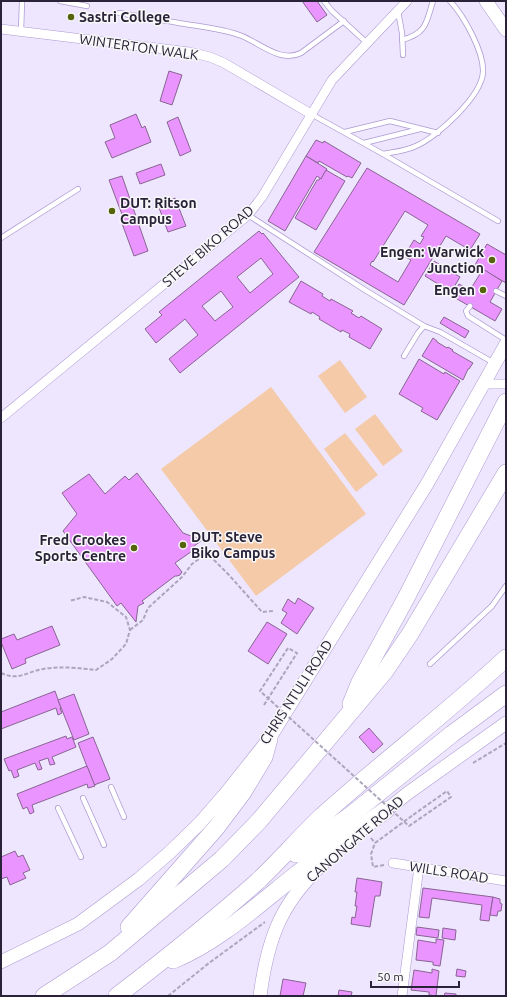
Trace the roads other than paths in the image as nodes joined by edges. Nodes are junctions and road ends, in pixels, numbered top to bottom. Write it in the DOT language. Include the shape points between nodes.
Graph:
graph roads {
  1 [pos="22,1"];
  2 [pos="60,1"];
  3 [pos="324,1"];
  4 [pos="407,1"];
  5 [pos="433,1"];
  6 [pos="450,1"];
  7 [pos="486,1"];
  8 [pos="86,6"];
  9 [pos="398,10"];
  10 [pos="119,13"];
  11 [pos="344,21"];
  12 [pos="1,29"];
  13 [pos="506,30"];
  14 [pos="21,32"];
  15 [pos="402,40"];
  16 [pos="367,43"];
  17 [pos="403,55"];
  18 [pos="311,114"];
  19 [pos="421,128"];
  20 [pos="345,132"];
  21 [pos="438,133"];
  22 [pos="364,143"];
  23 [pos="383,154"];
  24 [pos="78,189"];
  25 [pos="248,215"];
  26 [pos="498,221"];
  27 [pos="1,238"];
  28 [pos="496,291"];
  29 [pos="506,296"];
  30 [pos="470,306"];
  31 [pos="424,326"];
  32 [pos="506,342"];
  33 [pos="404,356"];
  34 [pos="495,364"];
  35 [pos="484,384"];
  36 [pos="506,384"];
  37 [pos="503,408"];
  38 [pos="1,418"];
  39 [pos="506,473"];
  40 [pos="506,586"];
  41 [pos="506,658"];
  42 [pos="430,664"];
  43 [pos="506,694"];
  44 [pos="347,716"];
  45 [pos="506,723"];
  46 [pos="269,739"];
  47 [pos="111,787"];
  48 [pos="83,798"];
  49 [pos="58,808"];
  50 [pos="386,810"];
  51 [pos="124,818"];
  52 [pos="104,845"];
  53 [pos="81,857"];
  54 [pos="393,864"];
  55 [pos="418,867"];
  56 [pos="259,880"];
  57 [pos="506,881"];
  58 [pos="110,953"];
  59 [pos="1,962"];
  60 [pos="155,967"];
  61 [pos="44,996"];
  62 [pos="117,996"];
  63 [pos="260,996"];
  64 [pos="402,996"];
  1 -- 14 [label="lane"];
  2 -- 8 [label="lane"];
  3 -- 11 [label="lane"];
  4 -- 9 [label="street, STEVE BIKO ROAD"];
  5 -- 15 [label="lane" via="424,28 413,37"];
  6 -- 21 [label="lane" via="460,12 482,57 483,72 479,87"];
  7 -- 13 [label="main road"];
  9 -- 15 [label="lane"];
  9 -- 16 [label="street, STEVE BIKO ROAD"];
  10 -- 11 [label="lane" via="216,29 242,36 288,57 301,53"];
  11 -- 16 [label="lane"];
  12 -- 14 [label="street, WINTERTON WALK"];
  14 -- 18 [label="street, WINTERTON WALK" via="189,52 210,57"];
  15 -- 17 [label="lane"];
  16 -- 18 [label="street, STEVE BIKO ROAD" via="332,80"];
  18 -- 20 [label="lane"];
  18 -- 25 [label="street, STEVE BIKO ROAD" via="262,197"];
  19 -- 20 [label="lane" via="390,121"];
  19 -- 21 [label="lane"];
  19 -- 22 [label="lane"];
  20 -- 22 [label="lane"];
  21 -- 23 [label="lane" via="415,147"];
  22 -- 23 [label="lane"];
  23 -- 26 [label="lane"];
  24 -- 27 [label="lane"];
  25 -- 31 [label="lane"];
  25 -- 38 [label="street, STEVE BIKO ROAD"];
  28 -- 29 [label="lane"];
  30 -- 32 [label="lane" via="466,311 468,316"];
  31 -- 33 [label="lane"];
  31 -- 34 [label="lane" via="440,332"];
  32 -- 34 [label="main road, CHRIS NTULI ROAD"];
  34 -- 35 [label="main road, CHRIS NTULI ROAD"];
  35 -- 36 [label="street"];
  35 -- 46 [label="main road, CHRIS NTULI ROAD" via="426,484"];
  37 -- 44 [label="highway" via="360,682"];
  39 -- 44 [label="highway" via="410,634 385,671"];
  40 -- 42 [label="lane" via="492,606"];
  41 -- 56 [label="highway" via="322,817"];
  43 -- 56 [label="highway" via="351,815"];
  44 -- 58 [label="highway" via="264,816 222,859"];
  45 -- 50 [label="main road, CANONGATE ROAD"];
  46 -- 58 [label="highway" via="264,757 216,828"];
  46 -- 59 [label="main road, CHRIS NTULI ROAD" via="200,823 139,879 78,924"];
  47 -- 51 [label="lane"];
  48 -- 52 [label="lane"];
  49 -- 53 [label="lane"];
  50 -- 60 [label="highway" via="304,868 206,943 186,955"];
  50 -- 63 [label="main road, CANONGATE ROAD" via="316,870 292,897 282,914 267,954"];
  54 -- 55 [label="street, WILLS ROAD"];
  55 -- 57 [label="street, WILLS ROAD"];
  55 -- 64 [label="street"];
  56 -- 60 [label="highway"];
  58 -- 61 [label="highway"];
  60 -- 62 [label="highway"];
}
